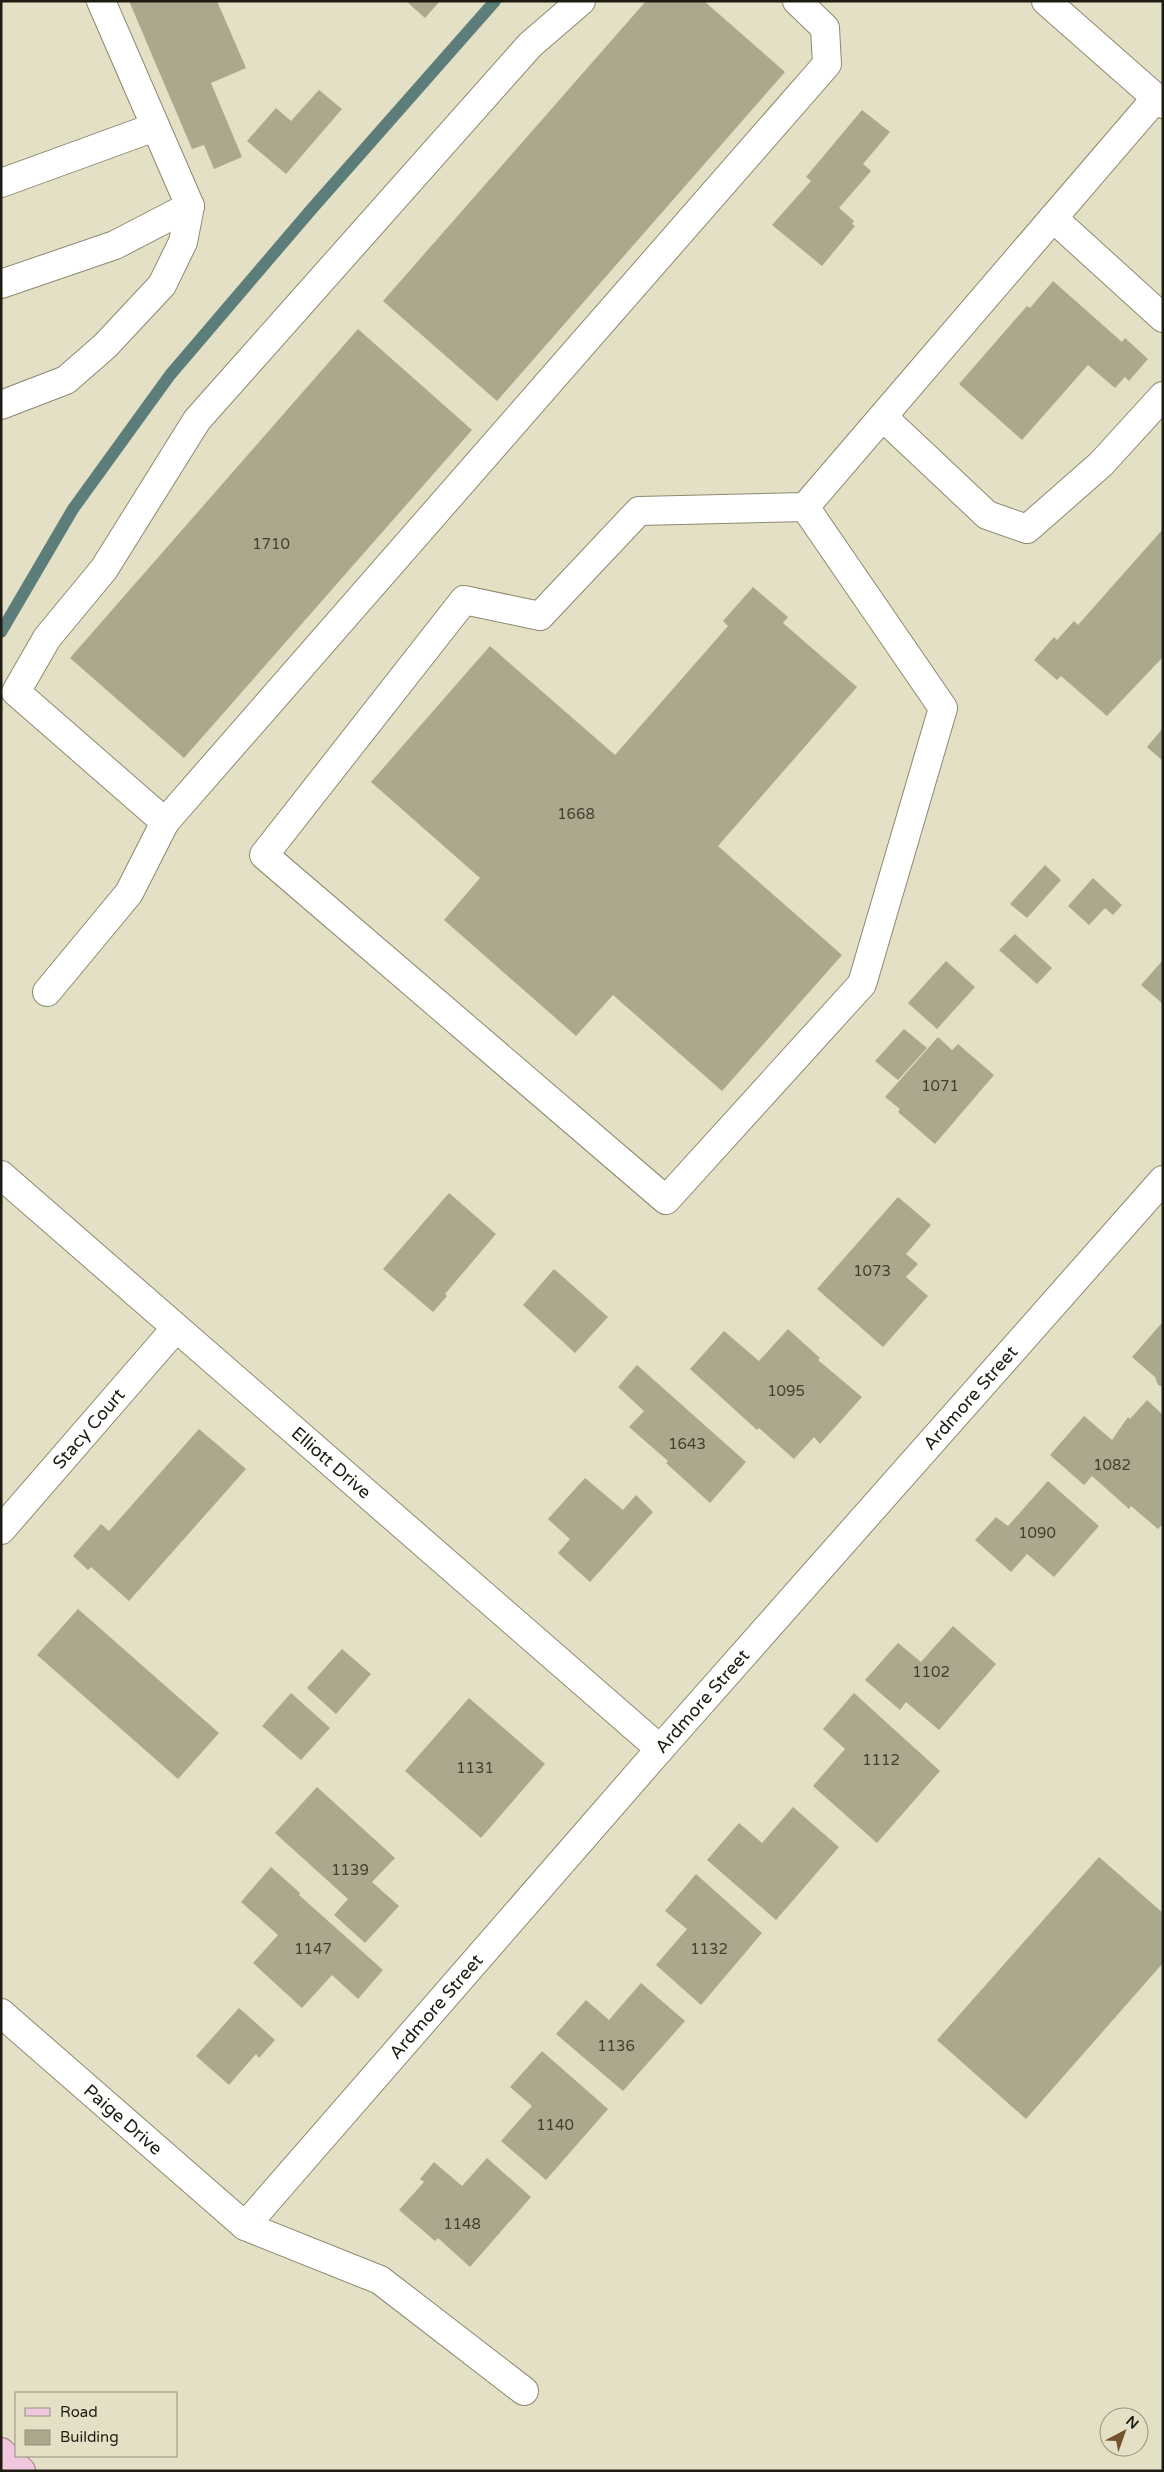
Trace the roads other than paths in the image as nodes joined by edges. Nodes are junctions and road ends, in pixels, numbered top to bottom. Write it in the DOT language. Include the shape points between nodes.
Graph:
graph roads {
  1 [pos="101,1"];
  2 [pos="581,1"];
  3 [pos="1046,1"];
  4 [pos="801,2"];
  5 [pos="1159,101"];
  6 [pos="154,127"];
  7 [pos="1,183"];
  8 [pos="190,206"];
  9 [pos="1053,218"];
  10 [pos="1,284"];
  11 [pos="1163,318"];
  12 [pos="1163,396"];
  13 [pos="1,404"];
  14 [pos="883,417"];
  15 [pos="805,507"];
  16 [pos="165,822"];
  17 [pos="47,992"];
  18 [pos="1,1175"];
  19 [pos="1163,1180"];
  20 [pos="176,1328"];
  21 [pos="1,1530"];
  22 [pos="660,1748"];
  23 [pos="1,2012"];
  24 [pos="245,2226"];
  25 [pos="524,2391"];
  26 [pos="1,2452"];
  27 [pos="21,2471"];
  1 -- 6 [label="street"];
  2 -- 16 [label="street" via="530,45 197,420 104,569 46,638 16,692"];
  3 -- 5 [label="street"];
  4 -- 16 [label="street" via="825,28 827,64"];
  5 -- 9 [label="street"];
  6 -- 7 [label="street"];
  6 -- 8 [label="street"];
  8 -- 10 [label="street" via="115,245"];
  8 -- 13 [label="street" via="183,242 162,285 105,346 66,380"];
  9 -- 11 [label="street"];
  9 -- 14 [label="street"];
  12 -- 14 [label="street" via="1101,464 1027,529 987,515"];
  14 -- 15 [label="street"];
  15 -- 15 [label="street" via="942,708 862,984 666,1200 264,855 464,600 540,616 639,510"];
  16 -- 17 [label="street" via="129,893"];
  18 -- 20 [label="street, Elliott Drive"];
  19 -- 22 [label="street, Ardmore Street"];
  20 -- 21 [label="street, Stacy Court"];
  20 -- 22 [label="street, Elliott Drive"];
  22 -- 24 [label="street, Ardmore Street"];
  23 -- 24 [label="street, Paige Drive"];
  24 -- 25 [label="street, Paige Drive" via="380,2280"];
  26 -- 27 [label="main road"];
}
